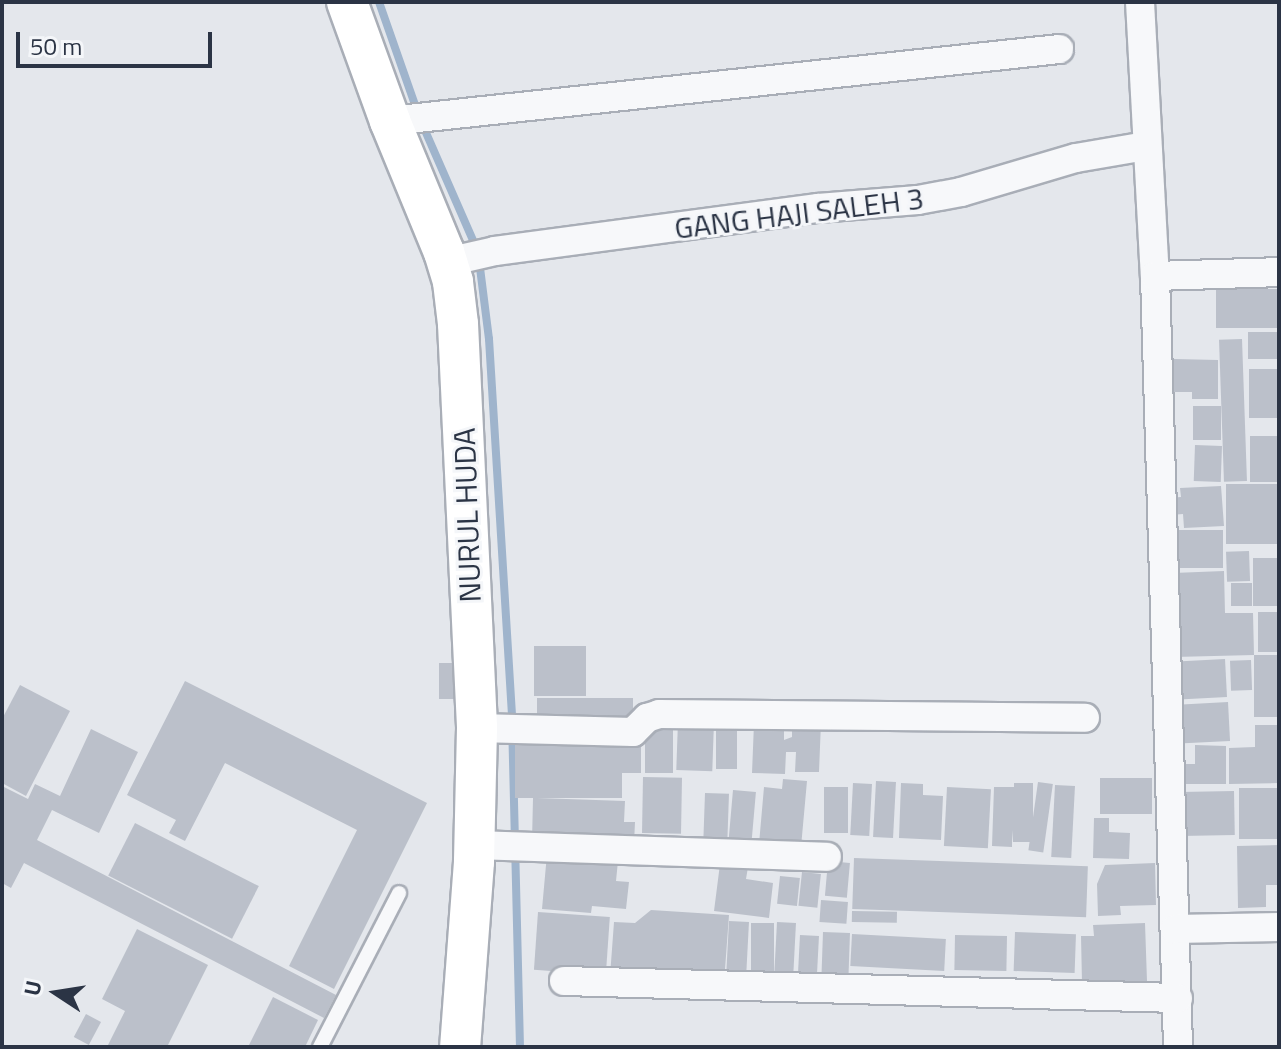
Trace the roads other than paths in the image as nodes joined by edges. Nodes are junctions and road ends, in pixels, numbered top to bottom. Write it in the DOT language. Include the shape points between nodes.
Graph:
graph roads {
  1 [pos="347,2"];
  2 [pos="1140,2"];
  3 [pos="1059,49"];
  4 [pos="410,118"];
  5 [pos="1146,146"];
  6 [pos="455,260"];
  7 [pos="1279,272"];
  8 [pos="1155,276"];
  9 [pos="1085,718"];
  10 [pos="485,728"];
  11 [pos="480,845"];
  12 [pos="827,857"];
  13 [pos="399,893"];
  14 [pos="1279,927"];
  15 [pos="1175,929"];
  16 [pos="564,981"];
  17 [pos="1178,998"];
  18 [pos="320,1047"];
  19 [pos="460,1047"];
  20 [pos="1178,1047"];
  1 -- 4 [label="street, NURUL HUDA"];
  2 -- 5 [label="street"];
  3 -- 4 [label="street"];
  4 -- 6 [label="street, NURUL HUDA"];
  5 -- 6 [label="street, GANG HAJI SALEH 3" via="1076,158 918,200 818,208"];
  5 -- 8 [label="street"];
  6 -- 10 [label="street, NURUL HUDA"];
  7 -- 8 [label="street"];
  8 -- 15 [label="street"];
  9 -- 10 [label="street" via="659,714 633,732"];
  10 -- 11 [label="street, NURUL HUDA"];
  11 -- 12 [label="street"];
  11 -- 19 [label="street, NURUL HUDA"];
  13 -- 18 [label="lane"];
  14 -- 15 [label="street"];
  15 -- 17 [label="street"];
  16 -- 17 [label="street"];
  17 -- 20 [label="street"];
}
